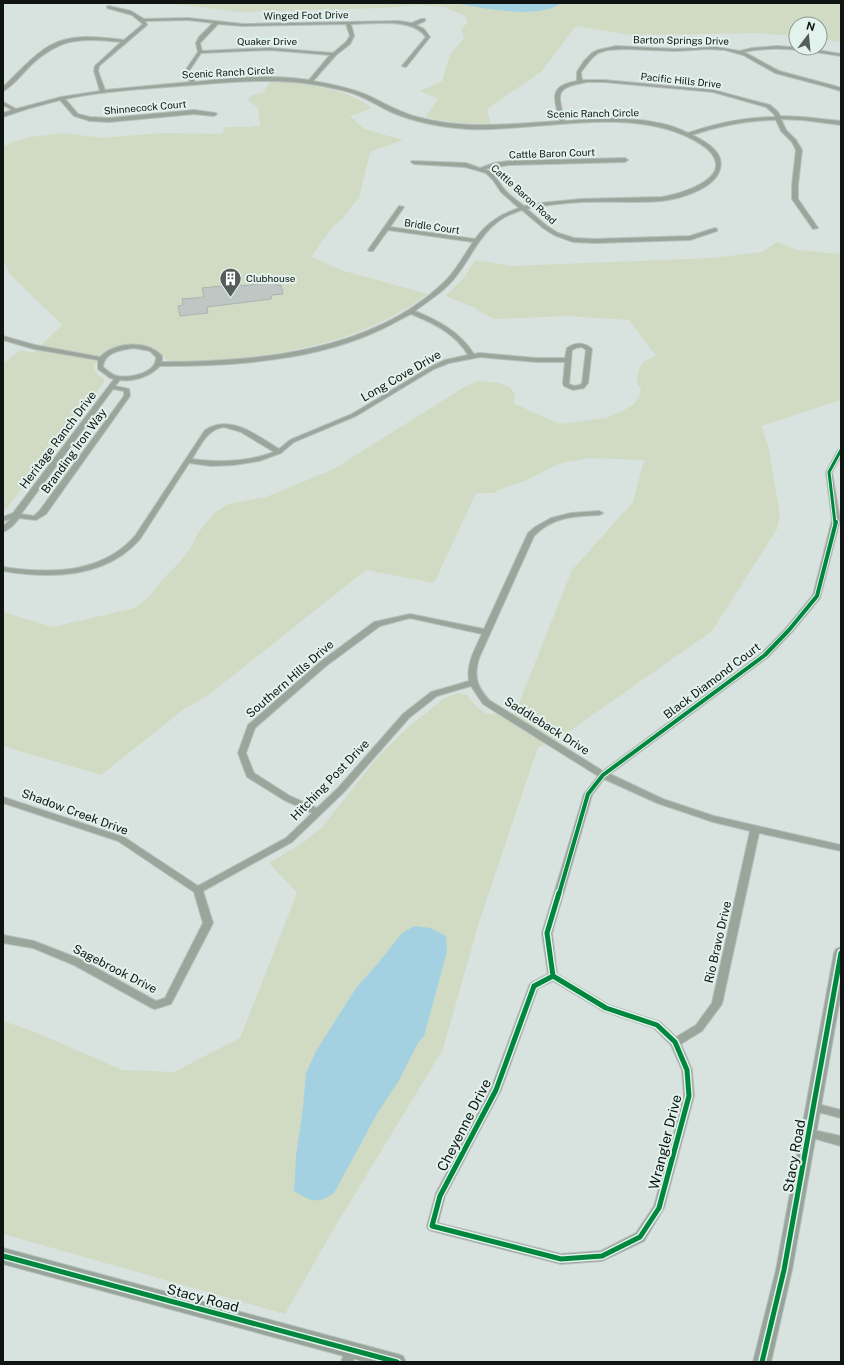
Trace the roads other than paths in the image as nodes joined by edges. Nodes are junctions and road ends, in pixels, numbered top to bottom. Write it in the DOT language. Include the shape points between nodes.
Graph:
graph roads {
  1 [pos="109,7"];
  2 [pos="143,20"];
  3 [pos="423,20"];
  4 [pos="216,23"];
  5 [pos="348,23"];
  6 [pos="412,25"];
  7 [pos="124,41"];
  8 [pos="200,52"];
  9 [pos="740,52"];
  10 [pos="334,54"];
  11 [pos="841,55"];
  12 [pos="404,66"];
  13 [pos="310,82"];
  14 [pos="580,82"];
  15 [pos="193,83"];
  16 [pos="3,90"];
  17 [pos="841,90"];
  18 [pos="103,91"];
  19 [pos="61,98"];
  20 [pos="3,103"];
  21 [pos="15,110"];
  22 [pos="3,114"];
  23 [pos="214,114"];
  24 [pos="779,117"];
  25 [pos="563,123"];
  26 [pos="841,123"];
  27 [pos="689,134"];
  28 [pos="625,160"];
  29 [pos="414,162"];
  30 [pos="480,169"];
  31 [pos="401,207"];
  32 [pos="523,208"];
  33 [pos="386,228"];
  34 [pos="815,228"];
  35 [pos="715,230"];
  36 [pos="476,241"];
  37 [pos="371,250"];
  38 [pos="410,312"];
  39 [pos="3,338"];
  40 [pos="472,356"];
  41 [pos="102,359"];
  42 [pos="568,360"];
  43 [pos="160,364"];
  44 [pos="118,378"];
  45 [pos="111,387"];
  46 [pos="841,450"];
  47 [pos="278,452"];
  48 [pos="188,460"];
  49 [pos="599,513"];
  50 [pos="16,515"];
  51 [pos="3,519"];
  52 [pos="3,530"];
  53 [pos="3,569"];
  54 [pos="486,632"];
  55 [pos="472,683"];
  56 [pos="603,775"];
  57 [pos="3,800"];
  58 [pos="317,812"];
  59 [pos="755,829"];
  60 [pos="841,848"];
  61 [pos="198,890"];
  62 [pos="3,939"];
  63 [pos="841,953"];
  64 [pos="553,976"];
  65 [pos="675,1042"];
  66 [pos="814,1107"];
  67 [pos="841,1114"];
  68 [pos="809,1133"];
  69 [pos="841,1141"];
  70 [pos="432,1226"];
  71 [pos="3,1256"];
  72 [pos="349,1356"];
  73 [pos="397,1362"];
  74 [pos="762,1362"];
  1 -- 2 [label="street" via="134,13"];
  2 -- 4 [label="street, Winged Foot Drive" via="188,19"];
  2 -- 7 [label="street" via="145,24"];
  3 -- 6 [label="street"];
  4 -- 5 [label="street, Winged Foot Drive"];
  4 -- 8 [label="street" via="200,38"];
  5 -- 6 [label="street, Winged Foot Drive" via="399,22"];
  5 -- 10 [label="street" via="352,36 348,43"];
  6 -- 12 [label="street, Winged Foot Drive" via="424,31 428,37"];
  7 -- 16 [label="street" via="87,39 56,44"];
  7 -- 18 [label="street" via="97,66 96,71"];
  8 -- 10 [label="street, Quaker Drive" via="270,49"];
  8 -- 15 [label="street" via="187,72"];
  9 -- 11 [label="street" via="759,47 774,47"];
  9 -- 14 [label="street, Barton Springs Drive" via="714,48 605,48 589,58 579,72"];
  9 -- 17 [label="street, Barton Springs Drive" via="778,72"];
  10 -- 13 [label="street"];
  13 -- 15 [label="street, Scenic Ranch Circle" via="262,78"];
  13 -- 25 [label="street, Scenic Ranch Circle" via="353,92 401,114 435,123 489,127"];
  14 -- 24 [label="street, Pacific Hills Drive" via="604,81 713,91 763,104 772,108"];
  14 -- 25 [label="street, Pacific Hills Drive" via="565,86 557,94 556,100"];
  15 -- 18 [label="street, Scenic Ranch Circle"];
  18 -- 19 [label="street, Scenic Ranch Circle"];
  19 -- 21 [label="street, Scenic Ranch Circle"];
  19 -- 23 [label="street, Shinnecock Court" via="76,115 90,119 109,120 194,112"];
  20 -- 21 [label="street"];
  21 -- 22 [label="street, Scenic Ranch Circle"];
  24 -- 26 [label="street"];
  24 -- 27 [label="street" via="723,123"];
  24 -- 34 [label="street, Pacific Hills Drive" via="784,131 799,150 794,190 796,203"];
  25 -- 27 [label="street, Scenic Ranch Circle" via="631,121 663,126"];
  27 -- 32 [label="street, Scenic Ranch Circle" via="713,151 718,164 714,177 694,192 662,199 557,203"];
  28 -- 30 [label="street, Cattle Baron Court" via="509,163"];
  29 -- 30 [label="street, Cattle Baron Road" via="458,164"];
  30 -- 32 [label="street, Cattle Baron Road" via="492,176"];
  31 -- 33 [label="street, Bridle Court"];
  32 -- 35 [label="street, Cattle Baron Road" via="550,231 573,240 684,238"];
  32 -- 36 [label="street, Scenic Ranch Circle" via="491,223"];
  33 -- 36 [label="street, Bridle Court"];
  33 -- 37 [label="street, Bridle Court"];
  36 -- 38 [label="street, Scenic Ranch Circle" via="450,280"];
  38 -- 40 [label="street" via="455,334"];
  38 -- 43 [label="street, Scenic Ranch Circle" via="358,336 303,351 233,362"];
  39 -- 41 [label="street" via="34,347"];
  40 -- 42 [label="street, Long Cove Drive"];
  40 -- 47 [label="street, Long Cove Drive" via="440,363 354,415 292,441"];
  41 -- 43 [label="street" via="114,350 124,347 143,347 157,354"];
  41 -- 44 [label="street" via="100,368 110,376"];
  42 -- 42 [label="street" via="566,385 573,388 582,387 586,383 589,349 583,345 574,346 569,350"];
  43 -- 44 [label="street" via="144,376"];
  44 -- 45 [label="street, Heritage Ranch Drive"];
  45 -- 50 [label="street, Heritage Ranch Drive"];
  45 -- 50 [label="street, Branding Iron Way" via="127,390 127,396 43,512 36,518"];
  46 -- 56 [label="street, Black Diamond Court" via="829,472 836,520 817,596 765,655"];
  47 -- 48 [label="street, Long Cove Drive" via="261,459 234,464"];
  47 -- 48 [label="street" via="237,427 223,425 211,427 207,431"];
  48 -- 53 [label="street" via="140,533 116,555 98,564 68,572 34,574"];
  49 -- 54 [label="street" via="565,515 543,523 536,529 526,543"];
  50 -- 51 [label="street"];
  50 -- 52 [label="street, Heritage Ranch Drive"];
  54 -- 55 [label="street" via="472,667"];
  54 -- 58 [label="street, Southern Hills Drive" via="410,616 377,624 323,664 251,727 242,753 250,775 287,798"];
  55 -- 56 [label="street, Saddleback Drive" via="486,702"];
  55 -- 58 [label="street, Hitching Post Drive" via="434,694 406,716 341,790"];
  56 -- 59 [label="street, Saddleback Drive" via="682,809"];
  56 -- 64 [label="street" via="588,794 547,933"];
  57 -- 61 [label="street, Shadow Creek Drive" via="121,839"];
  58 -- 61 [label="street, Hitching Post Drive" via="289,840"];
  59 -- 60 [label="street, Saddleback Drive"];
  59 -- 65 [label="street, Rio Bravo Drive" via="717,1004 699,1028"];
  61 -- 62 [label="street, Sagebrook Drive" via="208,923 168,1000 154,1005 77,962 34,945"];
  63 -- 66 [label="main road, Stacy Road"];
  64 -- 65 [label="street, Wrangler Drive" via="606,1008 657,1025"];
  64 -- 70 [label="street, Cheyenne Drive" via="534,986 496,1090 440,1196"];
  65 -- 70 [label="street, Wrangler Drive" via="687,1070 689,1096 659,1208 640,1237 602,1256 561,1259"];
  66 -- 67 [label="street"];
  66 -- 68 [label="main road, Stacy Road"];
  68 -- 69 [label="street"];
  68 -- 74 [label="main road, Stacy Road" via="784,1270"];
  71 -- 72 [label="main road, Stacy Road"];
  72 -- 73 [label="main road, Stacy Road"];
}
